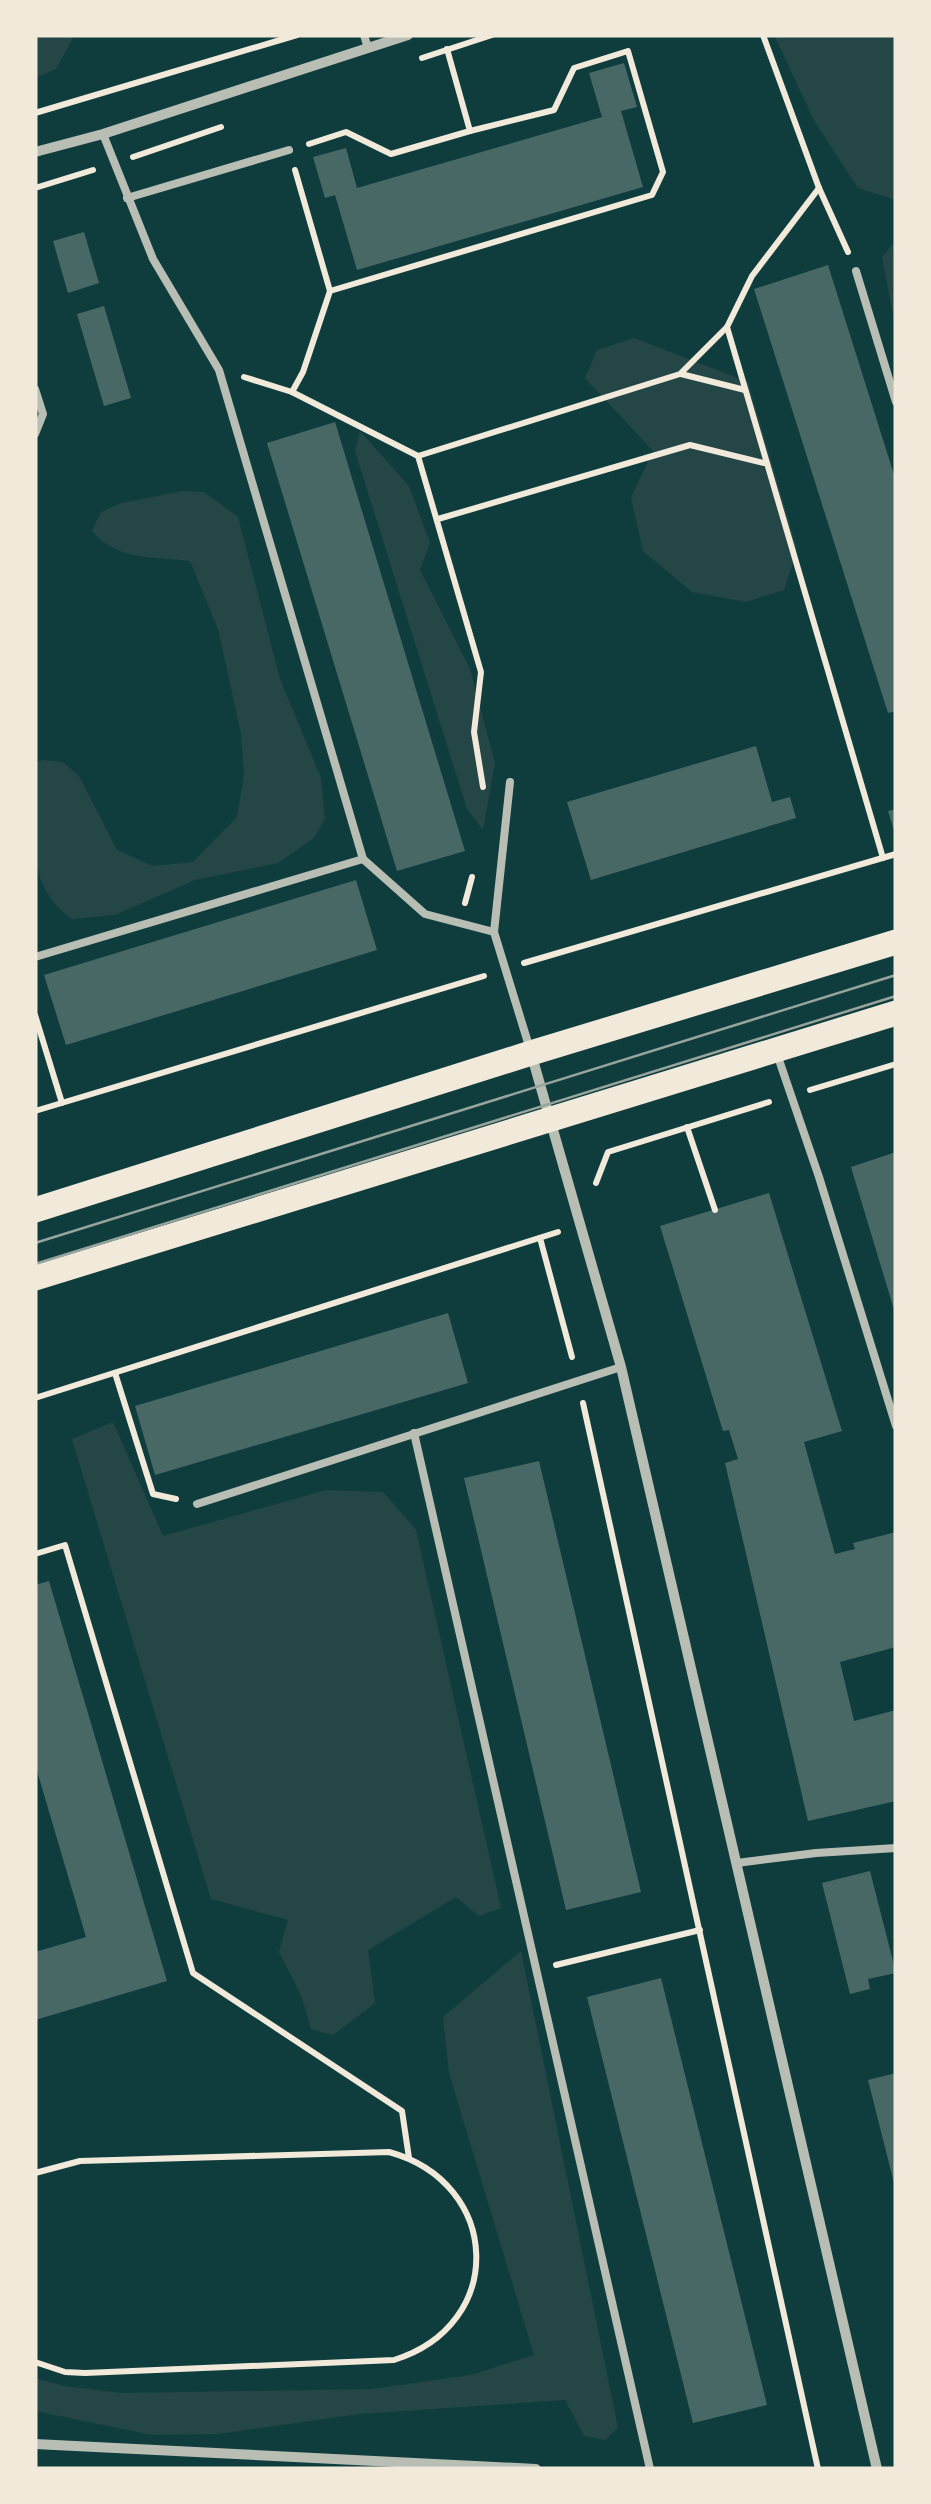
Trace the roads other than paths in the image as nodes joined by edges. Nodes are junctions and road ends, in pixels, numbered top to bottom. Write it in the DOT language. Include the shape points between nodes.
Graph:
graph roads {
  1 [pos="364,35"];
  2 [pos="408,35"];
  3 [pos="368,48"];
  4 [pos="104,134"];
  5 [pos="288,150"];
  6 [pos="35,152"];
  7 [pos="127,198"];
  8 [pos="856,271"];
  9 [pos="35,389"];
  10 [pos="896,402"];
  11 [pos="35,434"];
  12 [pos="510,782"];
  13 [pos="363,859"];
  14 [pos="494,932"];
  15 [pos="896,942"];
  16 [pos="35,957"];
  17 [pos="896,1013"];
  18 [pos="775,1050"];
  19 [pos="531,1053"];
  20 [pos="550,1118"];
  21 [pos="35,1210"];
  22 [pos="35,1278"];
  23 [pos="621,1367"];
  24 [pos="896,1426"];
  25 [pos="414,1434"];
  26 [pos="196,1504"];
  27 [pos="896,1848"];
  28 [pos="737,1863"];
  29 [pos="35,2444"];
  30 [pos="398,2466"];
  31 [pos="536,2469"];
  32 [pos="650,2469"];
  33 [pos="877,2469"];
  1 -- 3 [label="lane"];
  2 -- 3 [label="street"];
  3 -- 4 [label="street"];
  4 -- 6 [label="street"];
  4 -- 7 [label="lane"];
  5 -- 7 [label="lane"];
  7 -- 13 [label="lane" via="219,370"];
  8 -- 10 [label="lane"];
  9 -- 11 [label="lane" via="43,414"];
  12 -- 14 [label="lane"];
  13 -- 14 [label="lane" via="425,914"];
  13 -- 16 [label="lane"];
  14 -- 19 [label="lane"];
  15 -- 19 [label="main road"];
  17 -- 18 [label="main road"];
  18 -- 20 [label="main road"];
  18 -- 24 [label="lane"];
  19 -- 20 [label="street"];
  19 -- 21 [label="main road"];
  20 -- 22 [label="main road"];
  20 -- 23 [label="street"];
  23 -- 25 [label="lane"];
  23 -- 28 [label="street"];
  25 -- 26 [label="lane"];
  25 -- 32 [label="lane"];
  27 -- 28 [label="lane"];
  28 -- 33 [label="street"];
  29 -- 30 [label="street"];
  30 -- 31 [label="street"];
}
